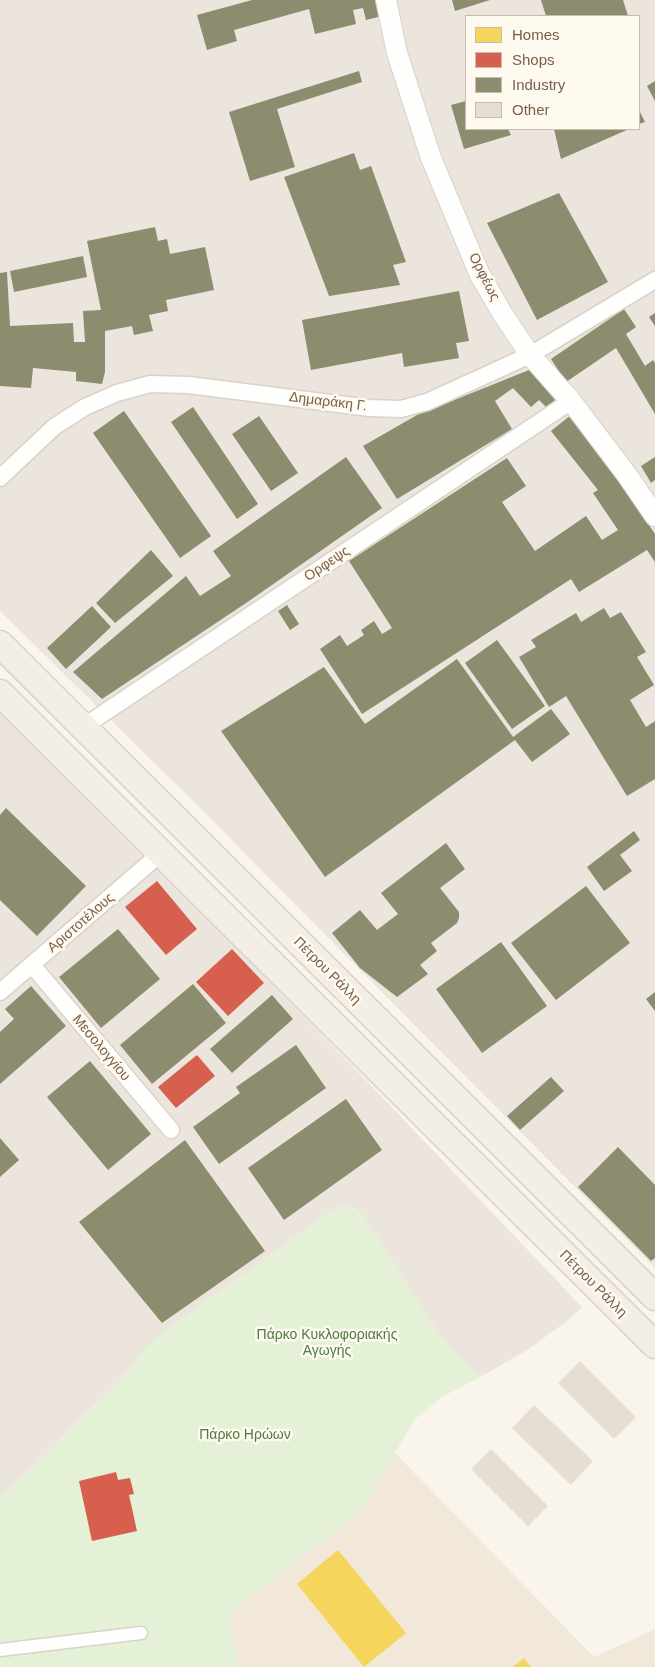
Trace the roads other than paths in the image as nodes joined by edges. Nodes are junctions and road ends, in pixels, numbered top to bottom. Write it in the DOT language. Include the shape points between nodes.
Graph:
graph roads {
  1 [pos="386,0"];
  2 [pos="655,280"];
  3 [pos="530,354"];
  4 [pos="570,401"];
  5 [pos="0,478"];
  6 [pos="655,516"];
  7 [pos="0,644"];
  8 [pos="0,693"];
  9 [pos="83,727"];
  10 [pos="161,853"];
  11 [pos="32,965"];
  12 [pos="0,992"];
  13 [pos="171,1130"];
  14 [pos="655,1297"];
  15 [pos="655,1345"];
  16 [pos="141,1633"];
  17 [pos="0,1650"];
  1 -- 3 [label="street, Ορφέως" via="397,53 431,158 479,273"];
  2 -- 3 [label="street, Δημαράκη Γ."];
  3 -- 4 [label="street, Ορφέως"];
  3 -- 5 [label="street, Δημαράκη Γ." via="427,402 401,409 189,385 150,384 117,393 85,407 54,428"];
  4 -- 6 [label="street, Ορφέως" via="628,475"];
  4 -- 9 [label="street, Ορφεψς"];
  7 -- 9 [label="main road, Πέτρου Ράλλη"];
  8 -- 10 [label="main road, Πέτρου Ράλλη"];
  9 -- 14 [label="main road, Πέτρου Ράλλη"];
  10 -- 11 [label="street, Αριστοτέλους"];
  10 -- 15 [label="main road, Πέτρου Ράλλη"];
  11 -- 12 [label="street, Αριστοτέλους"];
  11 -- 13 [label="street, Μεσολογγίου"];
  16 -- 17 [label="street"];
}
